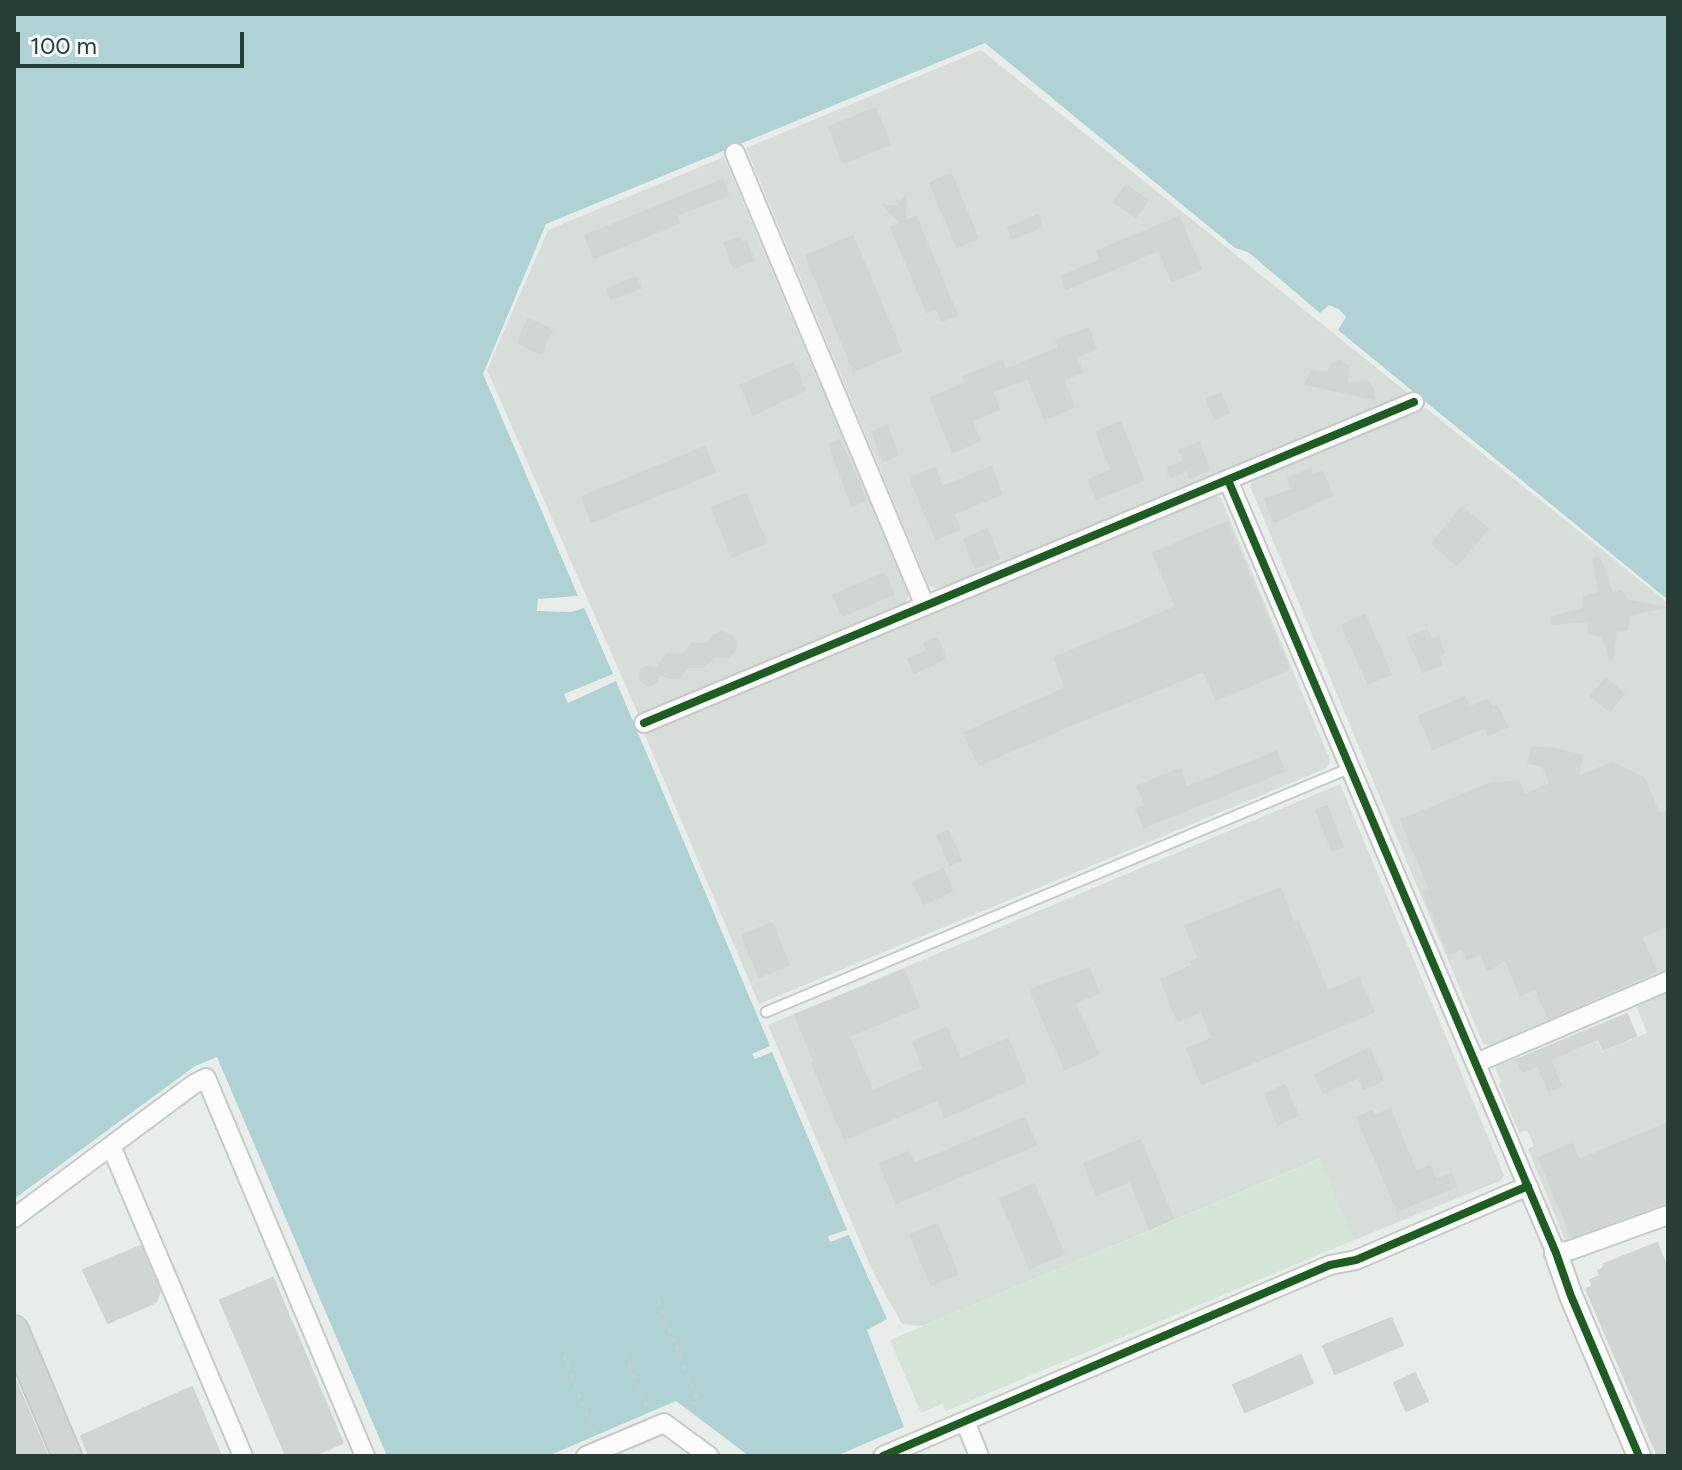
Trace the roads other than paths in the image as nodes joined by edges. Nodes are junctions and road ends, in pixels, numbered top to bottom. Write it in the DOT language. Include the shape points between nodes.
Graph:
graph roads {
  1 [pos="735,153"];
  2 [pos="1414,402"];
  3 [pos="1228,480"];
  4 [pos="925,606"];
  5 [pos="644,723"];
  6 [pos="1350,768"];
  7 [pos="1668,981"];
  8 [pos="766,1012"];
  9 [pos="1476,1063"];
  10 [pos="111,1146"];
  11 [pos="1528,1186"];
  12 [pos="1668,1215"];
  13 [pos="14,1218"];
  14 [pos="1556,1253"];
  15 [pos="14,1330"];
  16 [pos="965,1421"];
  17 [pos="67,1456"];
  18 [pos="243,1456"];
  19 [pos="365,1456"];
  20 [pos="586,1456"];
  21 [pos="709,1456"];
  22 [pos="883,1456"];
  23 [pos="979,1456"];
  24 [pos="1639,1456"];
  1 -- 4 [label="street"];
  2 -- 3 [label="street"];
  3 -- 4 [label="street"];
  3 -- 6 [label="street"];
  4 -- 5 [label="street"];
  6 -- 8 [label="lane"];
  6 -- 9 [label="street"];
  7 -- 9 [label="street"];
  9 -- 11 [label="street"];
  10 -- 13 [label="street"];
  10 -- 18 [label="street"];
  10 -- 19 [label="street" via="206,1078"];
  11 -- 14 [label="street"];
  11 -- 16 [label="street"];
  12 -- 14 [label="street"];
  14 -- 24 [label="street"];
  15 -- 17 [label="main road"];
  16 -- 22 [label="street"];
  16 -- 23 [label="street"];
  20 -- 21 [label="street" via="664,1423"];
}
